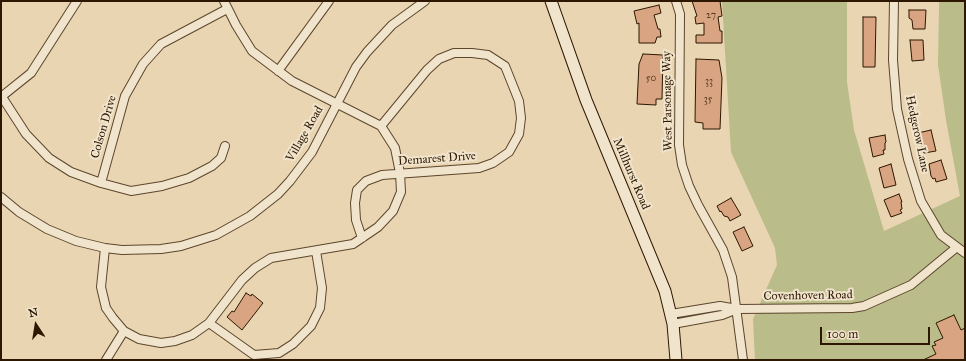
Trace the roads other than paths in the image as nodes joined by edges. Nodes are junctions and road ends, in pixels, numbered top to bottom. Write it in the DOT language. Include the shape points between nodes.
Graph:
graph roads {
  1 [pos="78,1"];
  2 [pos="329,1"];
  3 [pos="425,1"];
  4 [pos="551,1"];
  5 [pos="676,1"];
  6 [pos="894,1"];
  7 [pos="226,5"];
  8 [pos="278,71"];
  9 [pos="2,97"];
  10 [pos="336,104"];
  11 [pos="381,126"];
  12 [pos="225,146"];
  13 [pos="400,173"];
  14 [pos="101,183"];
  15 [pos="1,197"];
  16 [pos="362,238"];
  17 [pos="957,247"];
  18 [pos="105,248"];
  19 [pos="316,251"];
  20 [pos="965,253"];
  21 [pos="737,309"];
  22 [pos="672,319"];
  23 [pos="209,323"];
  24 [pos="124,331"];
  25 [pos="253,358"];
  26 [pos="106,360"];
  27 [pos="676,360"];
  28 [pos="743,360"];
  1 -- 9 [label="street" via="31,73"];
  2 -- 8 [label="street"];
  3 -- 10 [label="street, Village Road" via="392,25 370,48 356,67"];
  4 -- 22 [label="street, Millhurst Road" via="586,100 665,291"];
  5 -- 21 [label="street, West Parsonage Way" via="680,14 679,145 682,165 698,205 723,250 732,277"];
  6 -- 17 [label="street, Hedgerow Lane" via="893,60 897,109 908,159 921,201 941,235"];
  7 -- 8 [label="street" via="252,50"];
  7 -- 14 [label="street, Colson Drive" via="160,44 143,64 125,96"];
  8 -- 10 [label="street"];
  9 -- 14 [label="street" via="26,134 49,158 71,172"];
  10 -- 11 [label="street"];
  10 -- 18 [label="street, Village Road" via="302,167 278,194 250,216 216,235 181,246 141,250"];
  11 -- 13 [label="street" via="395,148"];
  11 -- 13 [label="street, Demarest Drive" via="427,70 439,59 454,54 488,55 505,66 514,84 521,118 519,134 509,152 493,163 479,168"];
  12 -- 14 [label="street" via="221,158 212,166 189,178 131,191"];
  13 -- 16 [label="street" via="401,192 393,211 378,227"];
  13 -- 16 [label="street, Demarest Drive" via="382,175 366,181 357,190 356,220"];
  15 -- 18 [label="street, Village Road" via="47,229 76,241"];
  16 -- 19 [label="street" via="352,244"];
  17 -- 20 [label="street, Hedgerow Lane"];
  17 -- 21 [label="street, Covenhoven Road" via="911,285 864,306"];
  18 -- 24 [label="street" via="101,276 102,298 106,308"];
  19 -- 23 [label="street" via="271,258 255,268 242,280"];
  19 -- 25 [label="street" via="322,288 320,308 311,326 293,344 279,353"];
  21 -- 22 [label="street, Covenhoven Road" via="722,315"];
  21 -- 28 [label="street, West Parsonage Way"];
  22 -- 27 [label="street, Millhurst Road"];
  23 -- 24 [label="street" via="192,335 161,343 139,339"];
  23 -- 25 [label="street"];
  24 -- 26 [label="street"];
}
